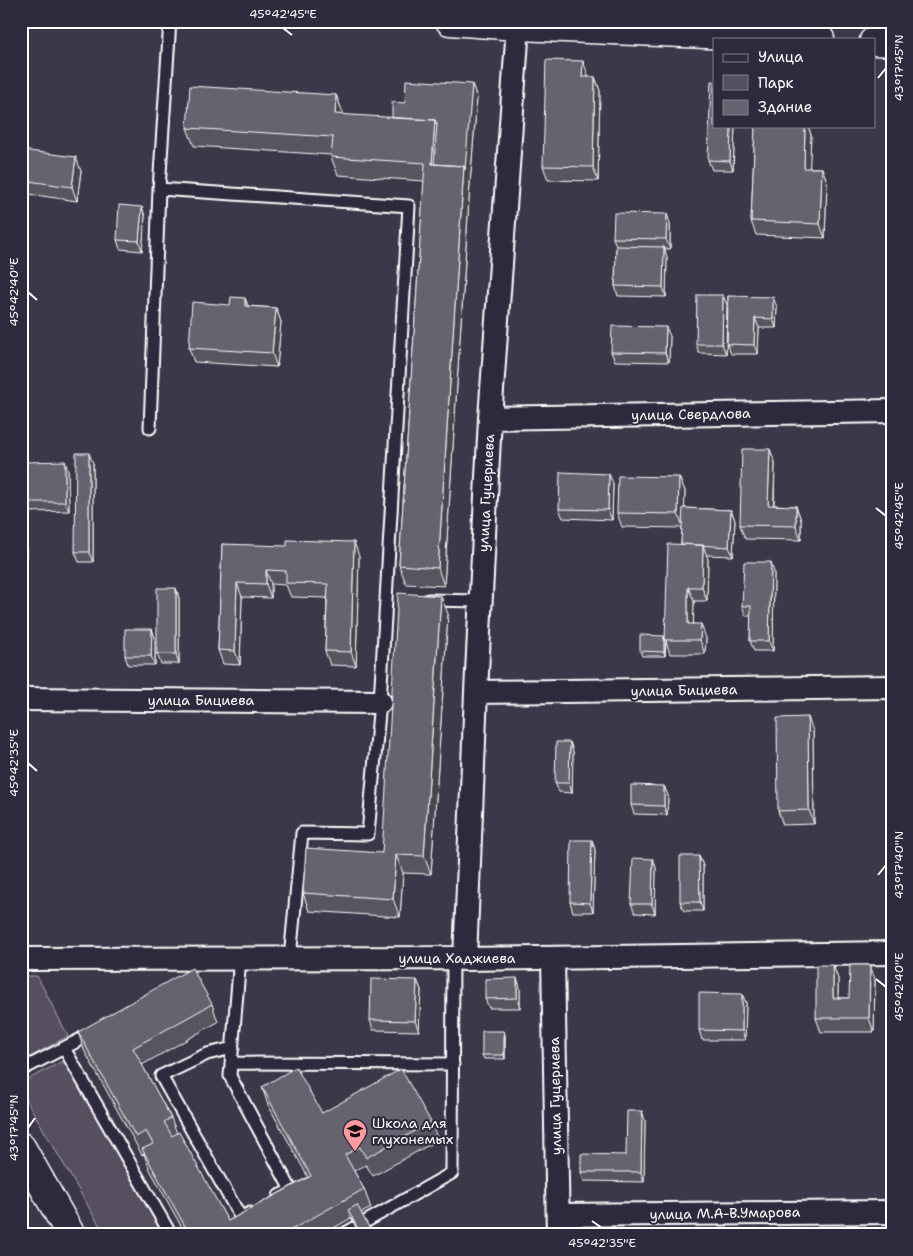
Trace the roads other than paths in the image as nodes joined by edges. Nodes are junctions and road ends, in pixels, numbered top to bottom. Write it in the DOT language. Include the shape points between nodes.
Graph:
graph roads {
  1 [pos="170,21"];
  2 [pos="450,21"];
  3 [pos="529,25"];
  4 [pos="799,38"];
  5 [pos="876,41"];
  6 [pos="892,42"];
  7 [pos="159,189"];
  8 [pos="892,412"];
  9 [pos="490,418"];
  10 [pos="150,428"];
  11 [pos="415,599"];
  12 [pos="480,601"];
  13 [pos="892,687"];
  14 [pos="476,692"];
  15 [pos="21,699"];
  16 [pos="380,702"];
  17 [pos="892,953"];
  18 [pos="240,958"];
  19 [pos="290,958"];
  20 [pos="553,958"];
  21 [pos="21,959"];
  22 [pos="459,959"];
  23 [pos="106,1026"];
  24 [pos="64,1048"];
  25 [pos="233,1048"];
  26 [pos="231,1063"];
  27 [pos="453,1064"];
  28 [pos="21,1070"];
  29 [pos="21,1148"];
  30 [pos="892,1212"];
  31 [pos="558,1225"];
  32 [pos="71,1235"];
  33 [pos="170,1235"];
  34 [pos="342,1235"];
  1 -- 7 [label="lane"];
  2 -- 3 [label="street"];
  3 -- 4 [label="street"];
  3 -- 9 [label="street, улица Гуцериева"];
  5 -- 6 [label="street"];
  7 -- 10 [label="lane"];
  7 -- 16 [label="lane" via="409,206 391,599"];
  8 -- 9 [label="street, улица Свердлова"];
  9 -- 12 [label="street, улица Гуцериева"];
  11 -- 12 [label="lane"];
  12 -- 14 [label="street, улица Гуцериева"];
  13 -- 14 [label="street, улица Бициева"];
  14 -- 22 [label="street, улица Гуцериева"];
  15 -- 16 [label="street, улица Бициева"];
  16 -- 19 [label="lane" via="368,834 302,833"];
  17 -- 20 [label="street, улица Хаджиева"];
  18 -- 19 [label="street, улица Хаджиева"];
  18 -- 21 [label="street, улица Хаджиева"];
  18 -- 25 [label="lane"];
  19 -- 22 [label="street, улица Хаджиева"];
  20 -- 22 [label="street, улица Хаджиева"];
  20 -- 31 [label="street, улица Гуцериева"];
  22 -- 27 [label="lane"];
  23 -- 24 [label="lane"];
  24 -- 28 [label="lane"];
  24 -- 33 [label="lane"];
  25 -- 26 [label="lane"];
  25 -- 26 [label="lane" via="207,1054 161,1076 241,1218 291,1190 230,1076"];
  26 -- 27 [label="lane"];
  27 -- 34 [label="lane" via="452,1173"];
  29 -- 32 [label="street"];
  30 -- 31 [label="street, улица М.А-В.Умарова"];
}
